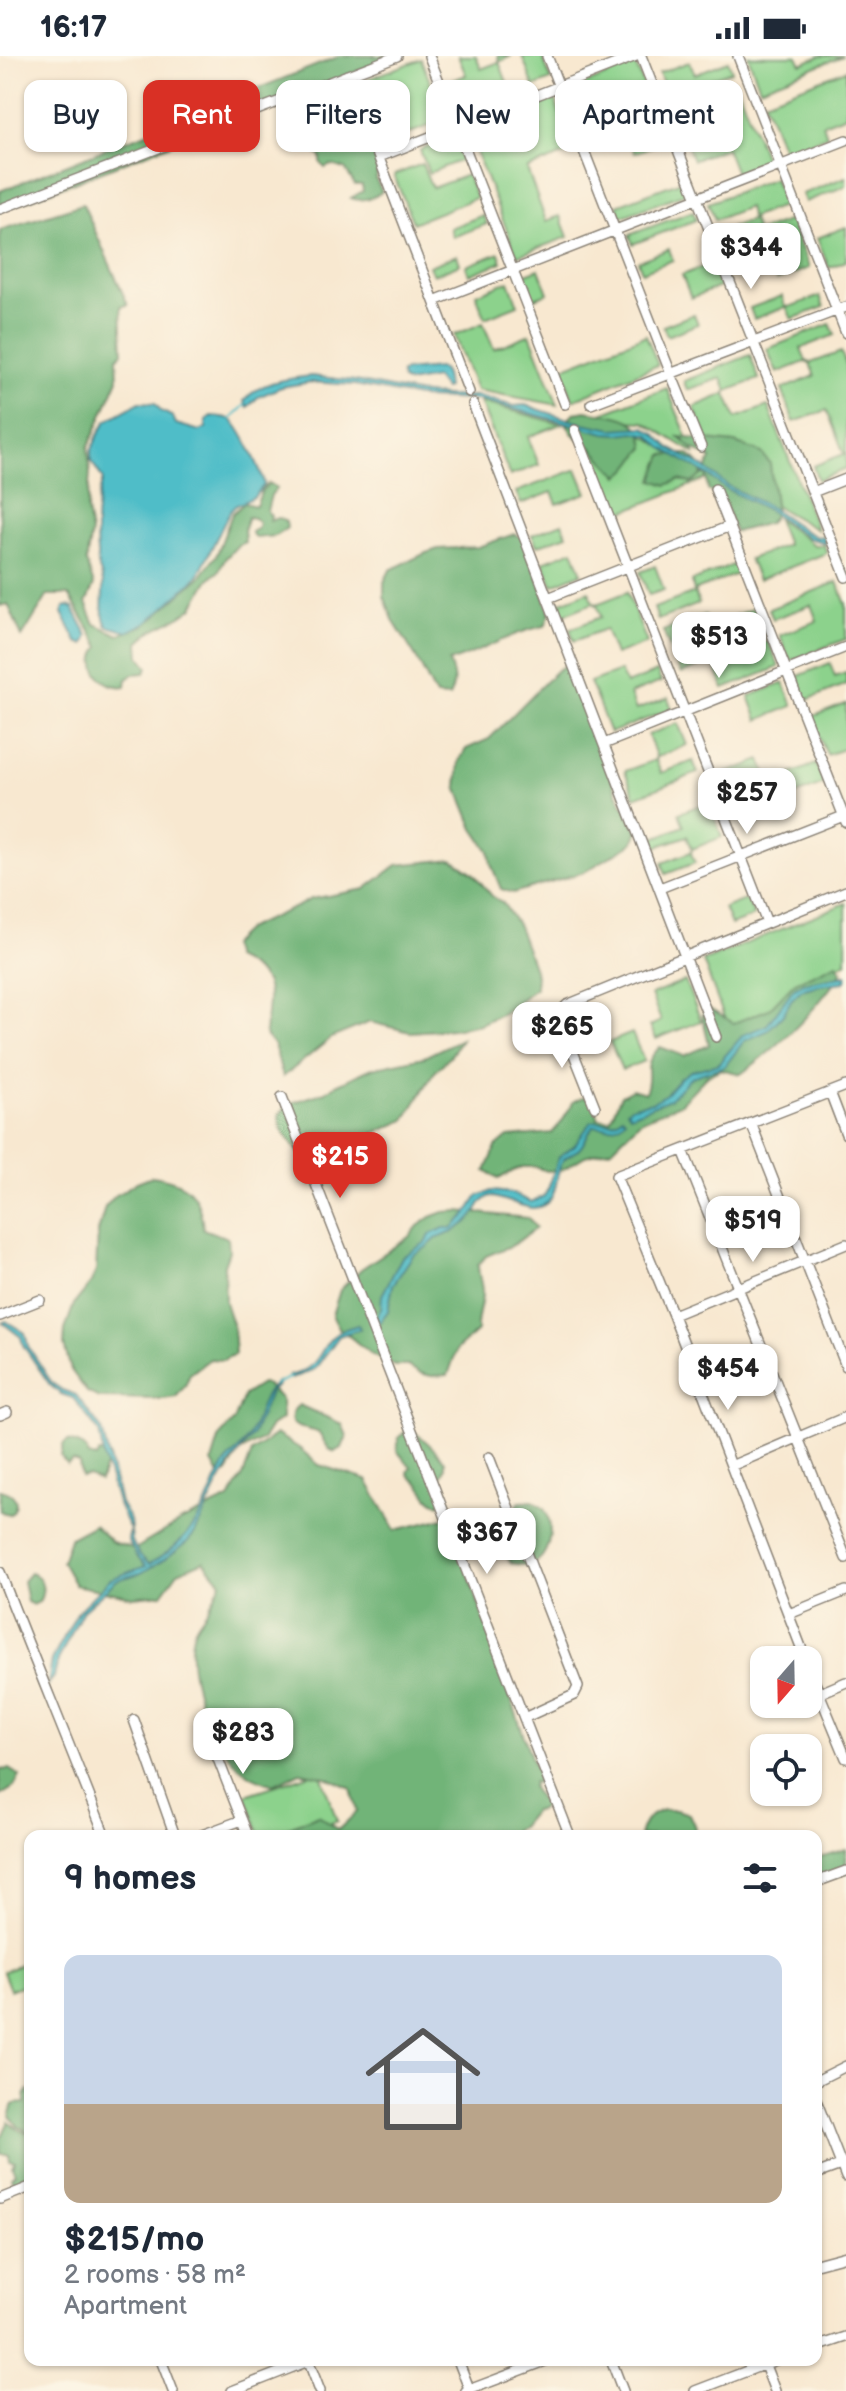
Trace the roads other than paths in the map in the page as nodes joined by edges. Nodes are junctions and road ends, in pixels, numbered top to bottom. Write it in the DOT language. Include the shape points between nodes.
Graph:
graph roads {
  1 [pos="397,56"];
  2 [pos="429,56"];
  3 [pos="547,56"];
  4 [pos="639,56"];
  5 [pos="738,56"];
  6 [pos="347,75"];
  7 [pos="438,80"];
  8 [pos="556,80"];
  9 [pos="577,80"];
  10 [pos="426,139"];
  11 [pos="846,140"];
  12 [pos="466,152"];
  13 [pos="584,152"];
  14 [pos="379,157"];
  15 [pos="780,165"];
  16 [pos="697,198"];
  17 [pos="0,209"];
  18 [pos="615,230"];
  19 [pos="513,270"];
  20 [pos="434,301"];
  21 [pos="842,309"];
  22 [pos="846,333"];
  23 [pos="754,342"];
  24 [pos="671,374"];
  25 [pos="469,392"];
  26 [pos="473,404"];
  27 [pos="565,404"];
  28 [pos="591,404"];
  29 [pos="575,430"];
  30 [pos="701,447"];
  31 [pos="846,479"];
  32 [pos="715,489"];
  33 [pos="813,492"];
  34 [pos="730,526"];
  35 [pos="628,567"];
  36 [pos="846,577"];
  37 [pos="548,598"];
  38 [pos="846,647"];
  39 [pos="787,671"];
  40 [pos="685,712"];
  41 [pos="604,744"];
  42 [pos="845,818"];
  43 [pos="741,856"];
  44 [pos="660,888"];
  45 [pos="846,891"];
  46 [pos="767,923"];
  47 [pos="685,956"];
  48 [pos="716,1037"];
  49 [pos="846,1086"];
  50 [pos="830,1092"];
  51 [pos="282,1097"];
  52 [pos="595,1107"];
  53 [pos="751,1123"];
  54 [pos="846,1134"];
  55 [pos="683,1150"];
  56 [pos="846,1244"];
  57 [pos="803,1260"];
  58 [pos="738,1288"];
  59 [pos="40,1300"];
  60 [pos="1,1315"];
  61 [pos="673,1315"];
  62 [pos="846,1366"];
  63 [pos="846,1417"];
  64 [pos="798,1437"];
  65 [pos="489,1457"];
  66 [pos="731,1466"];
  67 [pos="846,1558"];
  68 [pos="0,1572"];
  69 [pos="846,1591"];
  70 [pos="789,1614"];
  71 [pos="801,1646"];
  72 [pos="846,1682"];
  73 [pos="822,1692"];
  74 [pos="822,1703"];
  75 [pos="524,1718"];
  76 [pos="134,1720"];
  77 [pos="206,1728"];
  78 [pos="846,1758"];
  79 [pos="242,1820"];
  80 [pos="103,1830"];
  81 [pos="173,1830"];
  82 [pos="215,1830"];
  83 [pos="246,1830"];
  84 [pos="568,1830"];
  85 [pos="846,1871"];
  86 [pos="822,1880"];
  87 [pos="846,2066"];
  88 [pos="822,2078"];
  89 [pos="822,2114"];
  90 [pos="844,2164"];
  91 [pos="822,2172"];
  92 [pos="846,2177"];
  93 [pos="24,2189"];
  94 [pos="0,2199"];
  95 [pos="846,2256"];
  96 [pos="822,2262"];
  97 [pos="846,2337"];
  98 [pos="822,2345"];
  99 [pos="163,2366"];
  100 [pos="294,2366"];
  101 [pos="311,2366"];
  102 [pos="460,2366"];
  103 [pos="533,2366"];
  104 [pos="613,2366"];
  105 [pos="754,2366"];
  106 [pos="766,2366"];
  107 [pos="173,2391"];
  108 [pos="232,2391"];
  109 [pos="320,2391"];
  110 [pos="468,2391"];
  111 [pos="623,2391"];
  112 [pos="695,2391"];
  113 [pos="775,2391"];
  1 -- 6 [label="street"];
  2 -- 7 [label="street"];
  3 -- 8 [label="street"];
  4 -- 9 [label="street"];
  4 -- 16 [label="street"];
  5 -- 15 [label="street"];
  6 -- 14 [label="street"];
  6 -- 17 [label="street"];
  10 -- 14 [label="street"];
  11 -- 15 [label="street"];
  12 -- 19 [label="street"];
  13 -- 18 [label="street"];
  14 -- 20 [label="street"];
  15 -- 16 [label="street"];
  15 -- 21 [label="street"];
  16 -- 18 [label="street"];
  16 -- 23 [label="street"];
  18 -- 19 [label="street"];
  18 -- 24 [label="street"];
  19 -- 20 [label="street"];
  19 -- 27 [label="street"];
  20 -- 25 [label="street"];
  21 -- 22 [label="street"];
  21 -- 23 [label="street"];
  23 -- 24 [label="street"];
  23 -- 33 [label="street"];
  24 -- 28 [label="street"];
  24 -- 30 [label="street"];
  26 -- 37 [label="street"];
  29 -- 35 [label="street"];
  31 -- 33 [label="street"];
  32 -- 34 [label="street"];
  33 -- 36 [label="street"];
  34 -- 35 [label="street"];
  34 -- 39 [label="street"];
  35 -- 37 [label="street"];
  35 -- 40 [label="street"];
  37 -- 41 [label="street"];
  38 -- 39 [label="street"];
  39 -- 40 [label="street"];
  39 -- 42 [label="street"];
  40 -- 41 [label="street"];
  40 -- 43 [label="street"];
  41 -- 44 [label="street"];
  42 -- 43 [label="street"];
  43 -- 44 [label="street"];
  43 -- 46 [label="street"];
  44 -- 47 [label="street"];
  45 -- 46 [label="street"];
  46 -- 47 [label="street"];
  47 -- 48 [label="street"];
  47 -- 52 [label="street" via="561,1011"];
  49 -- 50 [label="street"];
  50 -- 53 [label="street"];
  50 -- 54 [label="street"];
  51 -- 75 [label="street"];
  53 -- 55 [label="street"];
  53 -- 57 [label="street"];
  55 -- 58 [label="street"];
  55 -- 61 [label="street" via="616,1176"];
  56 -- 57 [label="street"];
  57 -- 58 [label="street"];
  57 -- 62 [label="street"];
  58 -- 61 [label="street"];
  58 -- 64 [label="street"];
  59 -- 60 [label="street"];
  61 -- 66 [label="street"];
  63 -- 64 [label="street"];
  64 -- 66 [label="street"];
  64 -- 67 [label="street"];
  65 -- 75 [label="street" via="578,1687 574,1695"];
  66 -- 70 [label="street"];
  68 -- 80 [label="street"];
  69 -- 70 [label="street"];
  70 -- 71 [label="street"];
  72 -- 73 [label="street"];
  74 -- 78 [label="street"];
  75 -- 84 [label="street"];
  76 -- 81 [label="street"];
  77 -- 79 [label="street"];
  79 -- 82 [label="street"];
  79 -- 83 [label="street"];
  85 -- 86 [label="street"];
  87 -- 88 [label="street"];
  89 -- 90 [label="street"];
  90 -- 91 [label="street"];
  90 -- 92 [label="street"];
  93 -- 94 [label="street"];
  95 -- 96 [label="street"];
  97 -- 98 [label="street"];
  99 -- 107 [label="street"];
  100 -- 108 [label="street"];
  101 -- 109 [label="street"];
  102 -- 110 [label="street"];
  103 -- 110 [label="street"];
  104 -- 111 [label="street"];
  105 -- 112 [label="street"];
  106 -- 113 [label="street"];
}
